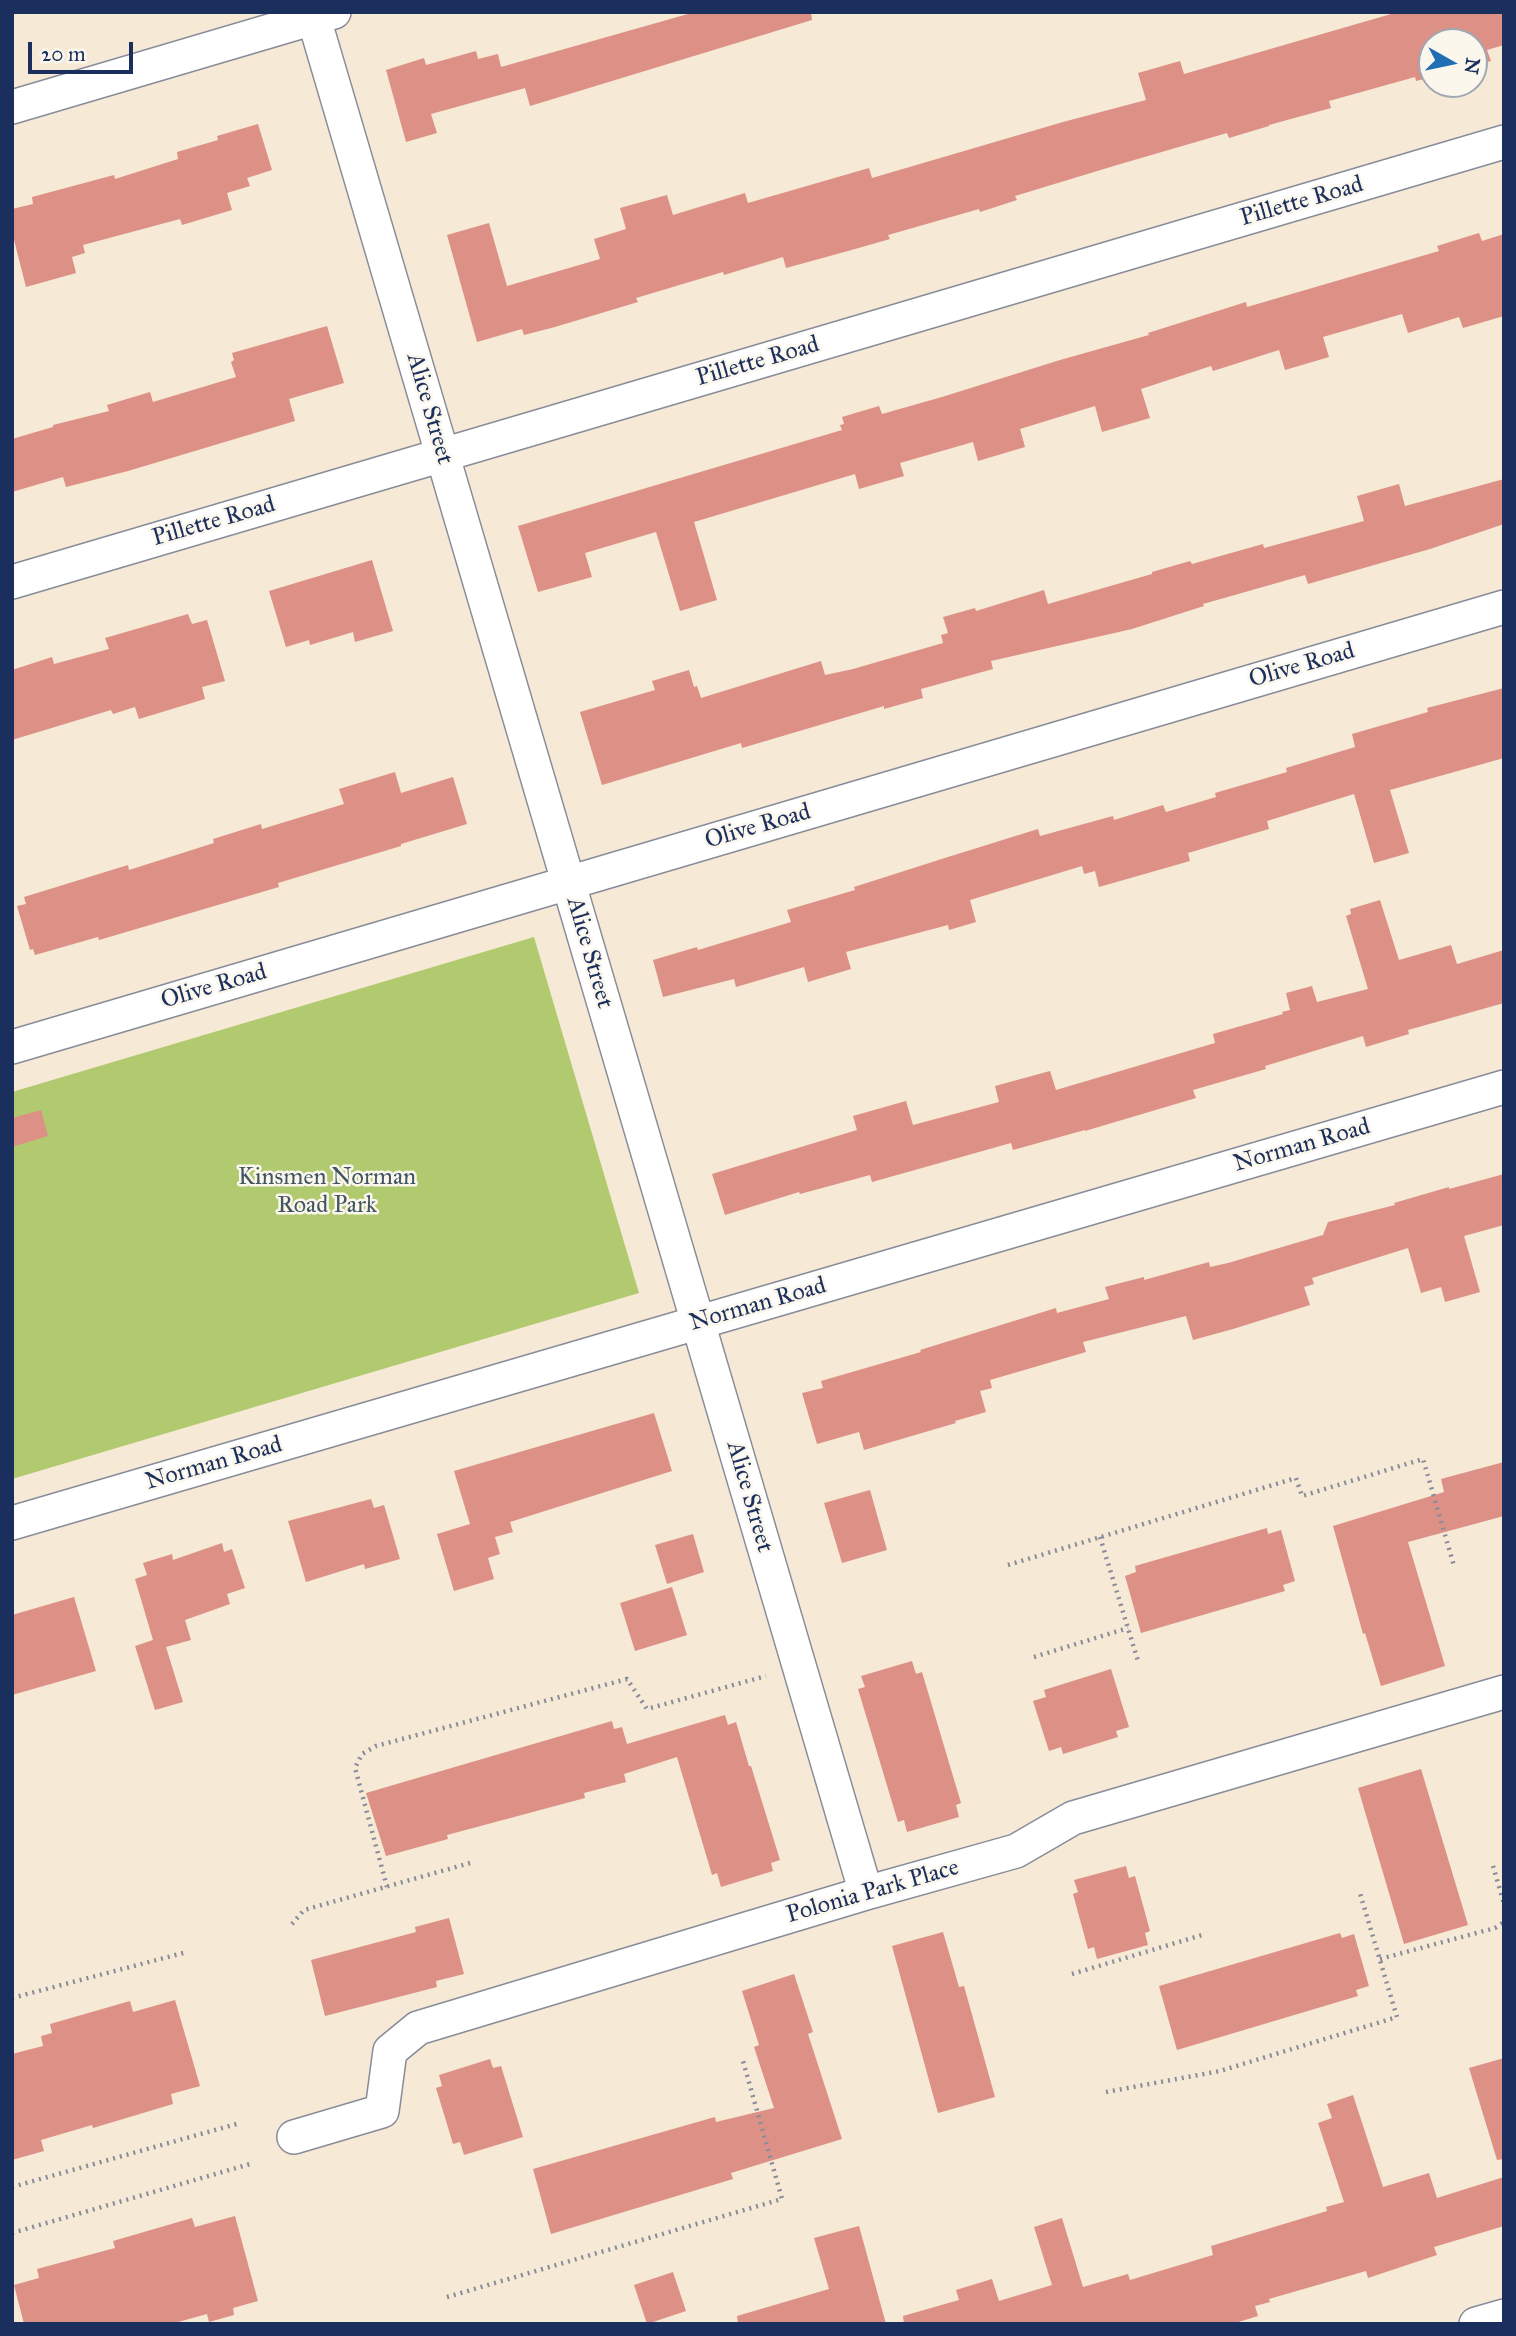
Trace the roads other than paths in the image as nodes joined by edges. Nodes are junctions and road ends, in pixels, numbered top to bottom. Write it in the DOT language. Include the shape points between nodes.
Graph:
graph roads {
  1 [pos="320,14"];
  2 [pos="12,107"];
  3 [pos="1504,142"];
  4 [pos="442,455"];
  5 [pos="12,582"];
  6 [pos="1504,607"];
  7 [pos="568,883"];
  8 [pos="12,1047"];
  9 [pos="1504,1087"];
  10 [pos="698,1322"];
  11 [pos="12,1523"];
  12 [pos="1504,1692"];
  13 [pos="866,1893"];
  14 [pos="294,2137"];
  15 [pos="1504,2316"];
  16 [pos="1476,2324"];
  1 -- 2 [label="street"];
  1 -- 4 [label="street, Alice Street"];
  3 -- 4 [label="street, Pillette Road"];
  4 -- 5 [label="street, Pillette Road"];
  4 -- 7 [label="street, Alice Street"];
  6 -- 7 [label="street, Olive Road"];
  7 -- 8 [label="street, Olive Road"];
  7 -- 10 [label="street, Alice Street"];
  9 -- 10 [label="street, Norman Road"];
  10 -- 11 [label="street, Norman Road"];
  10 -- 13 [label="street, Alice Street"];
  12 -- 13 [label="street, Polonia Park Place" via="1073,1818 1016,1851"];
  13 -- 14 [label="street, Polonia Park Place" via="418,2028 390,2051 382,2111"];
  15 -- 16 [label="street"];
}
